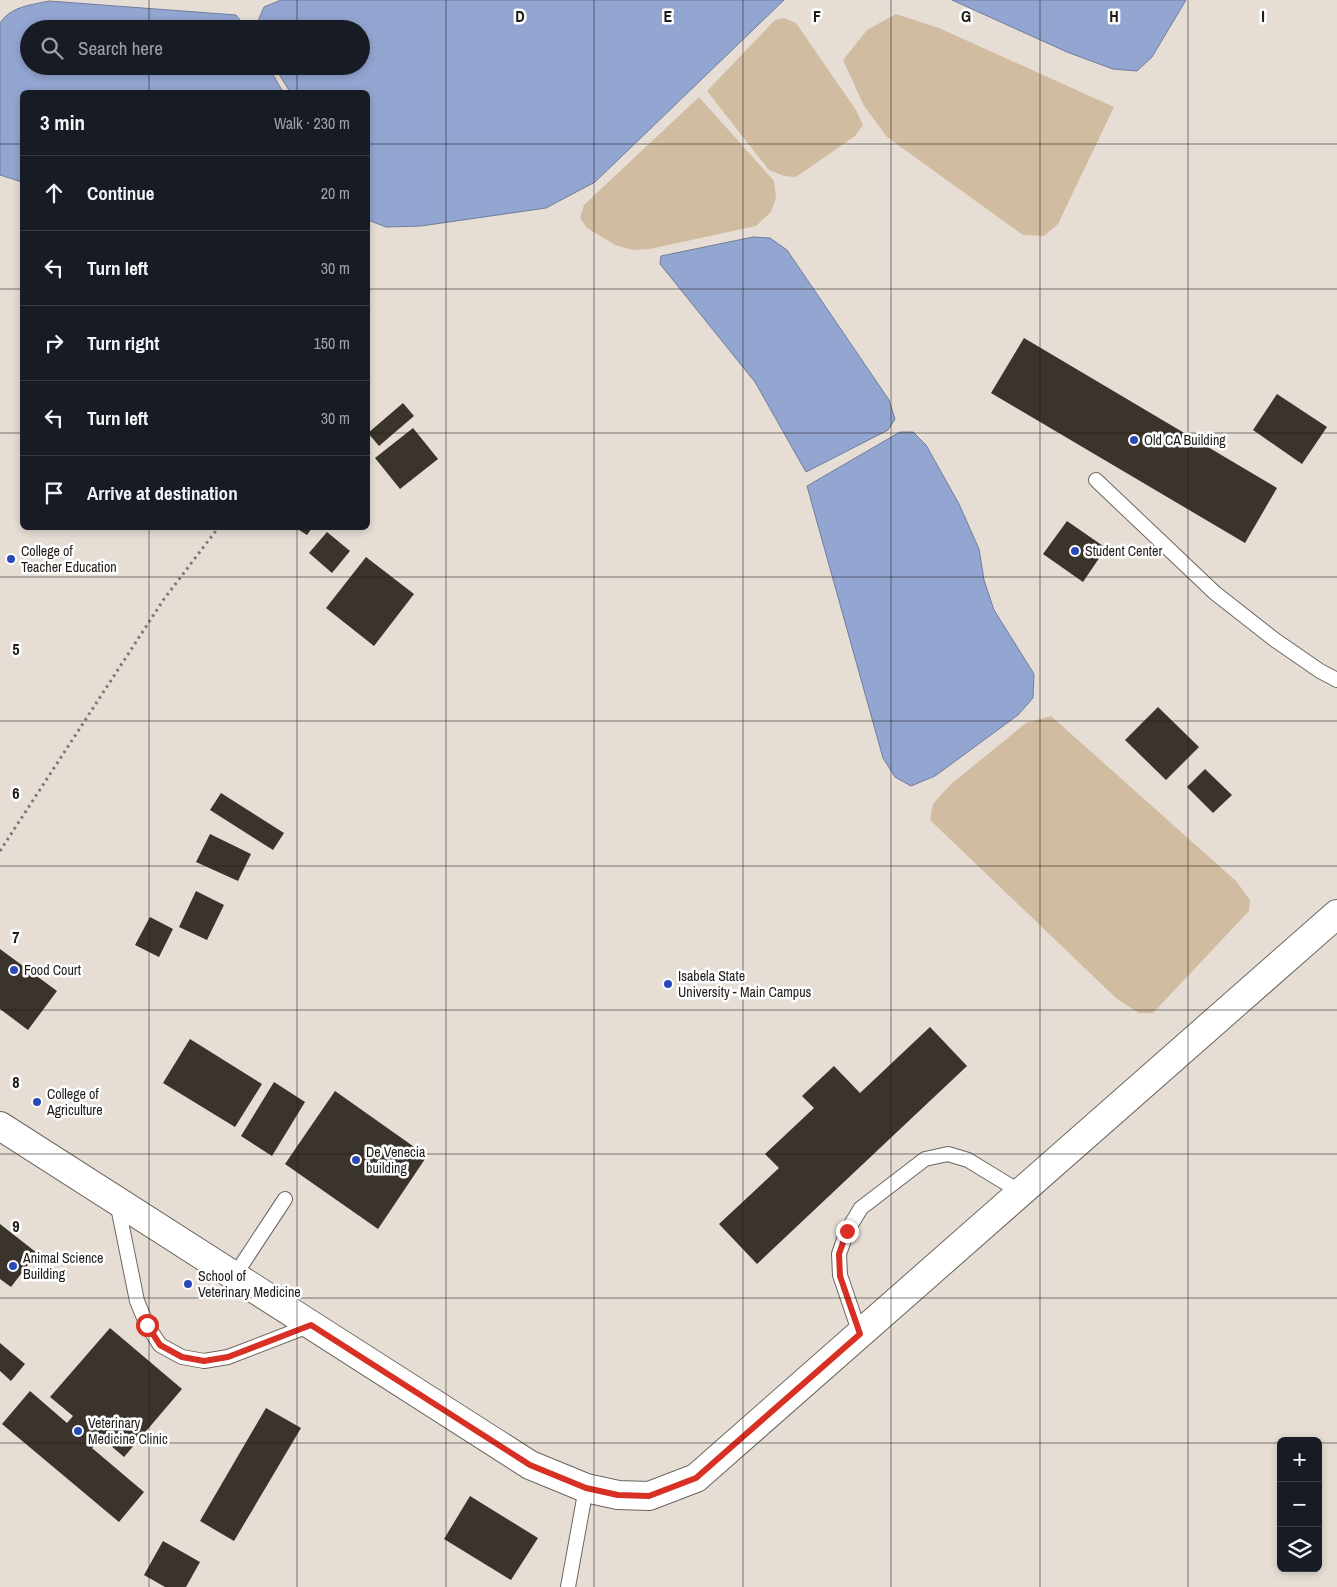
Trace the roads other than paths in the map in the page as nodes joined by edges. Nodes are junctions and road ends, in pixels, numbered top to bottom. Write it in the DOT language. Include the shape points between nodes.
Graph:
graph roads {
  1 [pos="1096,480"];
  2 [pos="1337,680"];
  3 [pos="1337,914"];
  4 [pos="0,1126"];
  5 [pos="1022,1193"];
  6 [pos="285,1199"];
  7 [pos="117,1202"];
  8 [pos="235,1275"];
  9 [pos="311,1325"];
  10 [pos="860,1334"];
  11 [pos="586,1488"];
  12 [pos="568,1587"];
  1 -- 2 [label="lane" via="1215,593 1275,640"];
  3 -- 5 [label="street"];
  4 -- 7 [label="street"];
  5 -- 10 [label="street"];
  5 -- 10 [label="lane" via="968,1160 948,1154 925,1159 861,1208 847,1231 839,1254 840,1276"];
  6 -- 8 [label="lane"];
  7 -- 8 [label="street"];
  7 -- 9 [label="lane" via="136,1301 160,1345 182,1357 204,1361 228,1357"];
  8 -- 9 [label="street"];
  9 -- 11 [label="street" via="530,1465"];
  10 -- 11 [label="street" via="696,1478 649,1496 618,1495"];
  11 -- 12 [label="lane"];
}
